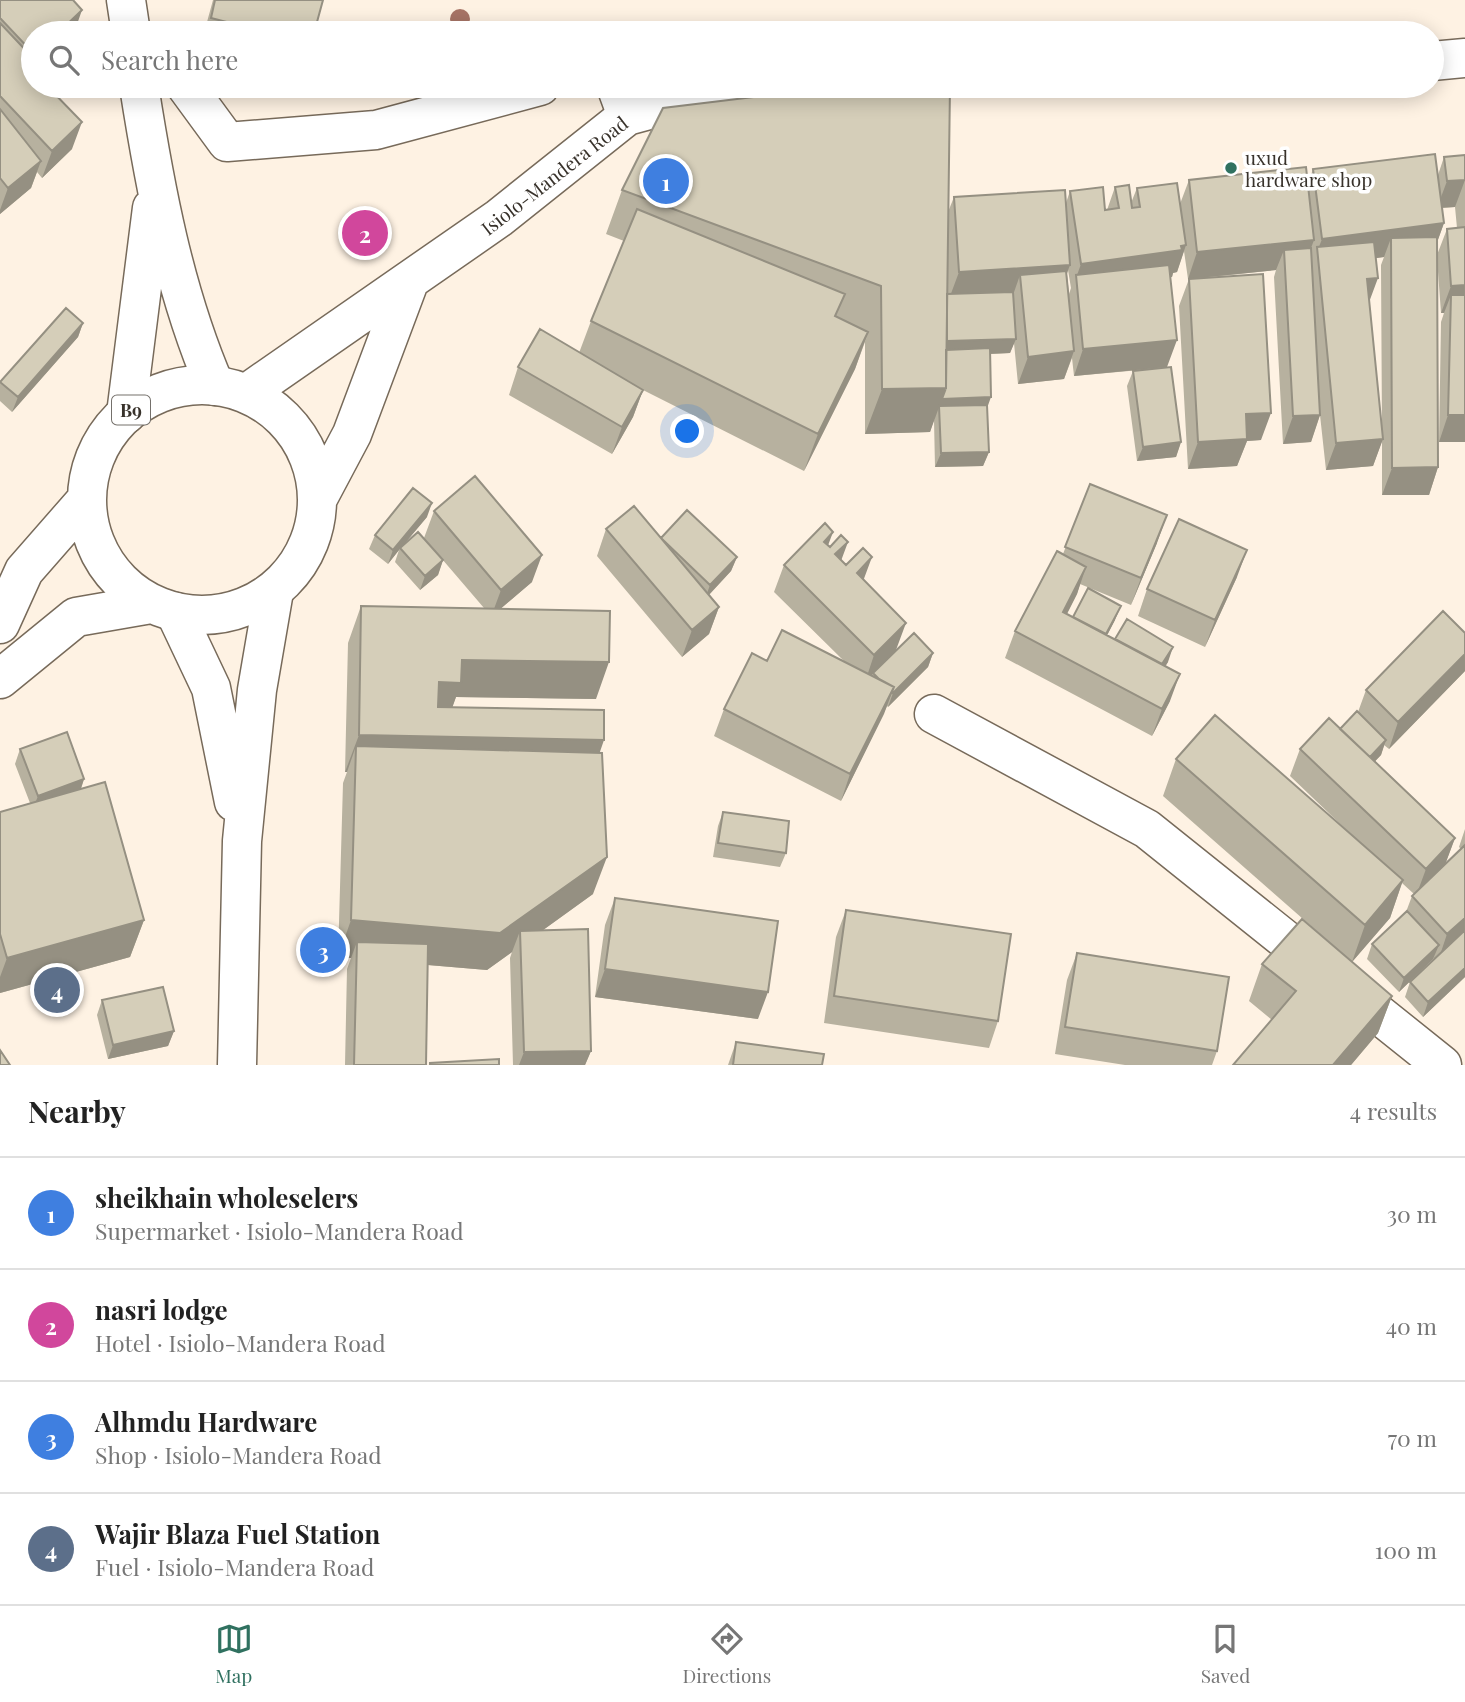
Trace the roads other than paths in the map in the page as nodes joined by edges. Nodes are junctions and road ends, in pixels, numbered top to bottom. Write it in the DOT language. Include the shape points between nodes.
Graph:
graph roads {
  1 [pos="1465,58"];
  2 [pos="1444,60"];
  3 [pos="141,98"];
  4 [pos="195,98"];
  5 [pos="495,98"];
  6 [pos="678,98"];
  7 [pos="621,101"];
  8 [pos="155,188"];
  9 [pos="409,282"];
  10 [pos="231,389"];
  11 [pos="125,414"];
  12 [pos="87,499"];
  13 [pos="317,500"];
  14 [pos="274,591"];
  15 [pos="163,608"];
  16 [pos="0,624"];
  17 [pos="0,679"];
  18 [pos="934,714"];
  19 [pos="242,841"];
  20 [pos="237,1065"];
  21 [pos="1442,1065"];
  1 -- 2 [label="main road"];
  3 -- 8 [label="main road"];
  4 -- 5 [label="main road" via="227,142 376,130"];
  6 -- 7 [label="main road, Isiolo-Mandera Road"];
  7 -- 9 [label="main road, Isiolo-Mandera Road" via="499,218"];
  8 -- 10 [label="main road" via="195,338"];
  8 -- 11 [label="main road"];
  9 -- 10 [label="main road, Isiolo-Mandera Road"];
  9 -- 13 [label="main road" via="352,434"];
  10 -- 11 [label="main road, B9" via="184,386 153,396"];
  10 -- 13 [label="main road" via="274,410 296,434 311,462"];
  11 -- 12 [label="main road, B9" via="105,438 92,467"];
  12 -- 15 [label="main road, B9" via="92,531 104,560 124,586"];
  12 -- 16 [label="main road" via="24,571"];
  13 -- 14 [label="main road" via="307,547 293,572"];
  14 -- 15 [label="main road" via="250,606 226,613 200,616"];
  14 -- 19 [label="main road" via="257,690"];
  15 -- 17 [label="main road" via="76,617"];
  15 -- 19 [label="main road" via="211,688"];
  18 -- 21 [label="main road" via="1147,829"];
  19 -- 20 [label="main road"];
}
